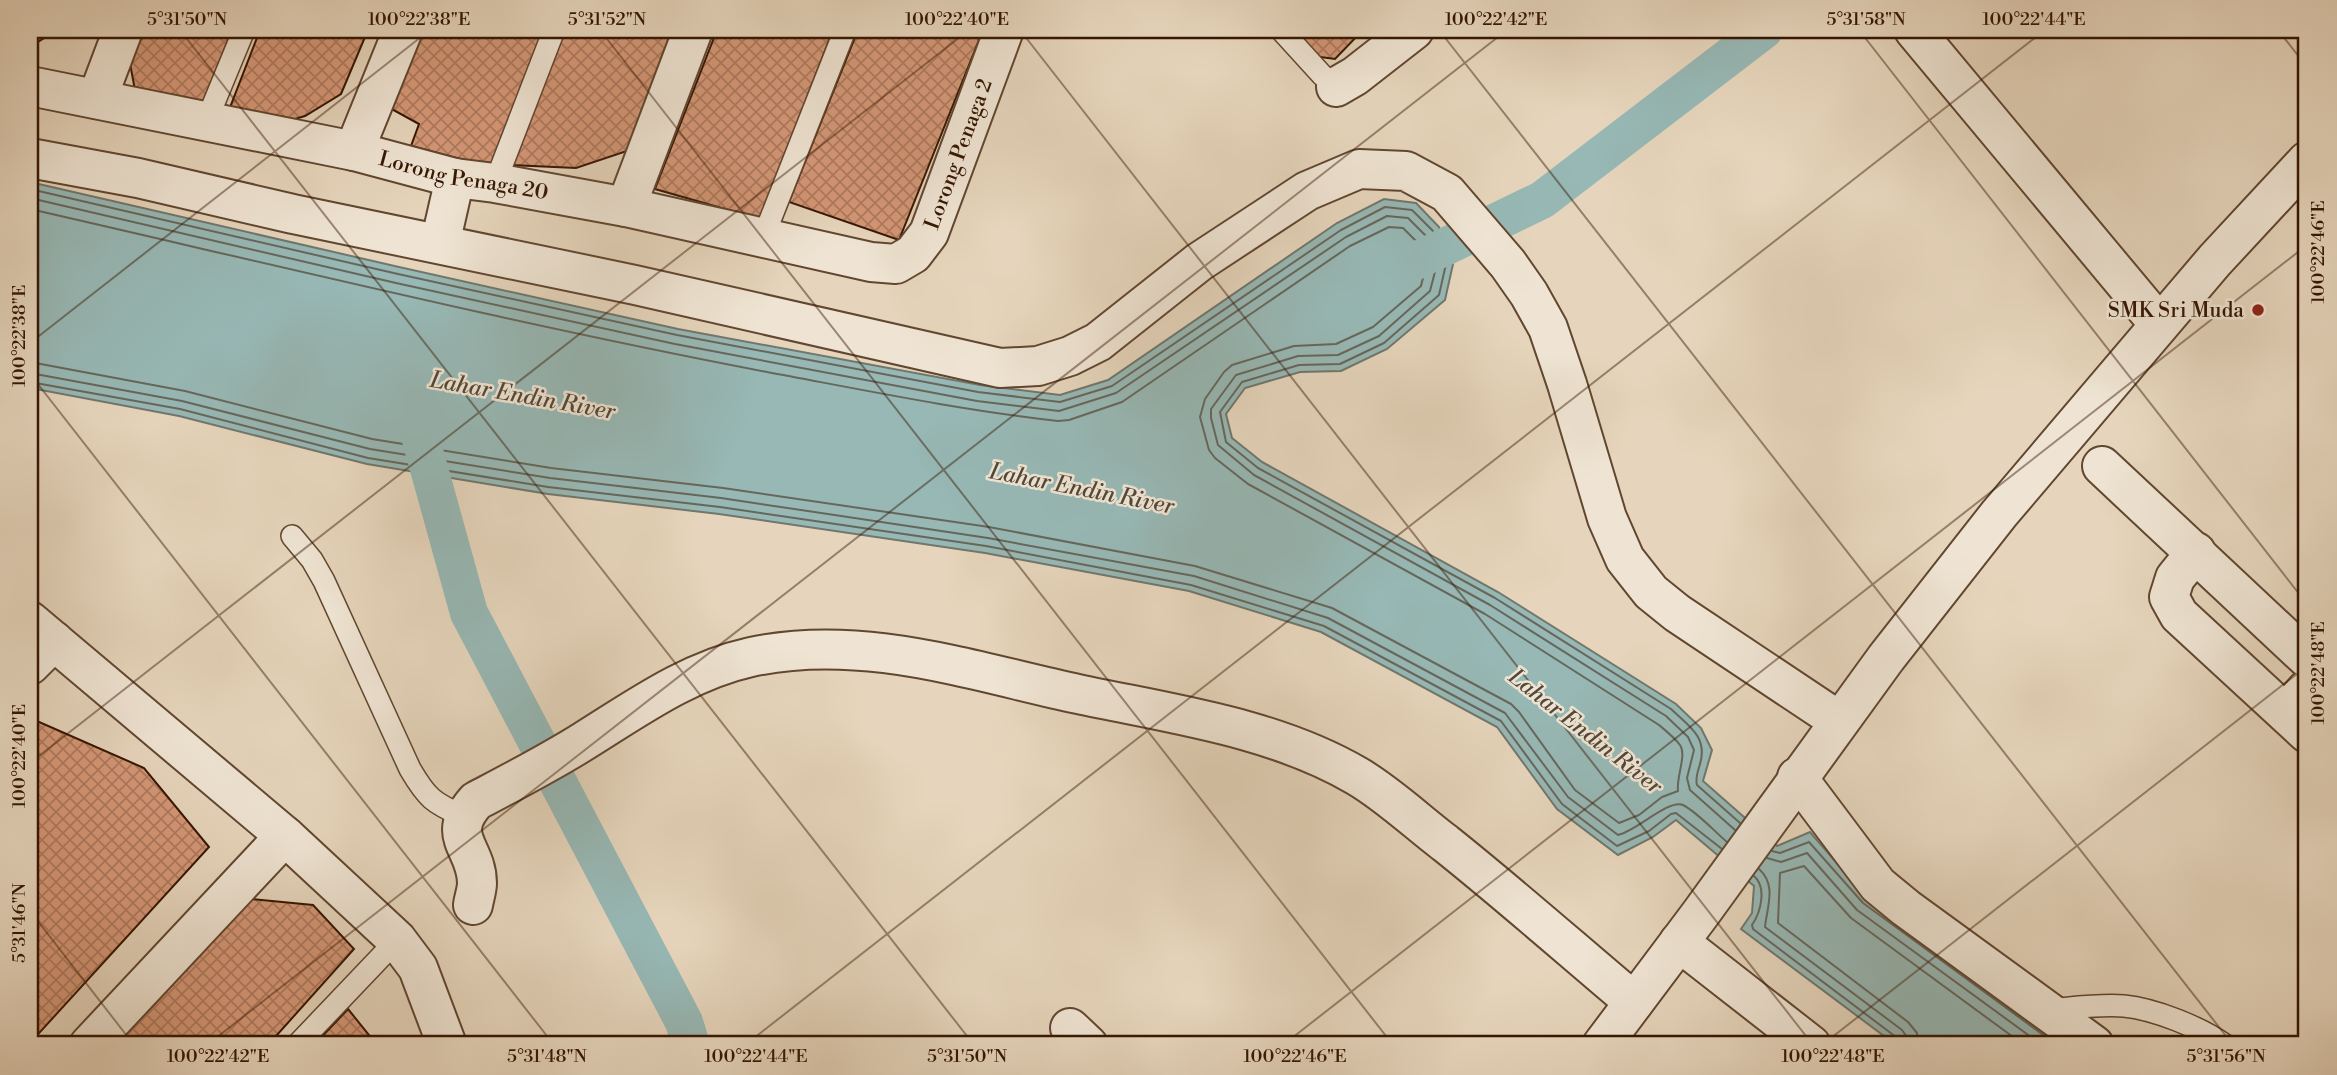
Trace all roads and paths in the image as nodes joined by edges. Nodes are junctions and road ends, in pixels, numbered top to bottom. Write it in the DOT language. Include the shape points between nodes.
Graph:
graph roads {
  1 [pos="123,30"];
  2 [pos="244,30"];
  3 [pos="403,30"];
  4 [pos="554,30"];
  5 [pos="693,30"];
  6 [pos="845,30"];
  7 [pos="1004,30"];
  8 [pos="1281,30"];
  9 [pos="1414,30"];
  10 [pos="1914,30"];
  11 [pos="30,86"];
  12 [pos="1336,87"];
  13 [pos="97,99"];
  14 [pos="206,122"];
  15 [pos="354,151"];
  16 [pos="30,158"];
  17 [pos="2307,160"];
  18 [pos="455,178"];
  19 [pos="495,183"];
  20 [pos="626,207"];
  21 [pos="763,238"];
  22 [pos="440,244"];
  23 [pos="895,264"];
  24 [pos="2159,324"];
  25 [pos="2102,466"];
  26 [pos="292,536"];
  27 [pos="2196,552"];
  28 [pos="38,643"];
  29 [pos="2307,658"];
  30 [pos="2300,711"];
  31 [pos="1839,721"];
  32 [pos="1797,777"];
  33 [pos="463,816"];
  34 [pos="285,836"];
  35 [pos="473,905"];
  36 [pos="1690,927"];
  37 [pos="397,940"];
  38 [pos="1634,1002"];
  39 [pos="2045,1010"];
  40 [pos="1808,1044"];
  41 [pos="89,1045"];
  42 [pos="297,1045"];
  43 [pos="447,1045"];
  44 [pos="1602,1045"];
  45 [pos="2094,1045"];
  46 [pos="2225,1045"];
  1 -- 13 [label="street"];
  2 -- 14 [label="lane"];
  3 -- 15 [label="street"];
  4 -- 19 [label="lane"];
  5 -- 20 [label="street"];
  6 -- 21 [label="lane"];
  7 -- 23 [label="street, Lorong Penaga 2" via="929,233 913,254"];
  8 -- 12 [label="lane"];
  9 -- 12 [label="street"];
  10 -- 24 [label="street"];
  11 -- 13 [label="street, Lorong Penaga 20"];
  13 -- 14 [label="street, Lorong Penaga 20"];
  14 -- 15 [label="street, Lorong Penaga 20"];
  15 -- 18 [label="street, Lorong Penaga 20"];
  16 -- 22 [label="street"];
  17 -- 24 [label="street"];
  18 -- 19 [label="street, Lorong Penaga 20"];
  18 -- 22 [label="street"];
  19 -- 20 [label="street, Lorong Penaga 20"];
  20 -- 21 [label="street, Lorong Penaga 20"];
  21 -- 23 [label="street, Lorong Penaga 20"];
  22 -- 31 [label="street" via="1000,368 1038,366 1098,342 1190,268 1307,191 1359,169 1406,171 1447,193 1529,294 1548,328 1607,518 1625,559 1651,593"];
  24 -- 31 [label="street" via="1999,514"];
  25 -- 27 [label="street"];
  26 -- 33 [label="lane" via="324,581 421,788 436,804"];
  27 -- 29 [label="street"];
  27 -- 30 [label="street" via="2175,578 2169,597 2179,615"];
  28 -- 34 [label="street"];
  31 -- 32 [label="street"];
  32 -- 36 [label="street"];
  32 -- 39 [label="street" via="1878,885"];
  33 -- 35 [label="street" via="462,835 477,882"];
  33 -- 38 [label="street" via="476,802 643,702 714,668 752,657 807,651 911,655 1290,743 1358,776"];
  34 -- 37 [label="street"];
  34 -- 41 [label="street"];
  36 -- 38 [label="street"];
  36 -- 40 [label="street"];
  37 -- 42 [label="lane"];
  37 -- 43 [label="street" via="418,968"];
  38 -- 44 [label="street"];
  39 -- 45 [label="street"];
  39 -- 46 [label="lane" via="2123,1006 2149,1010"];
}
